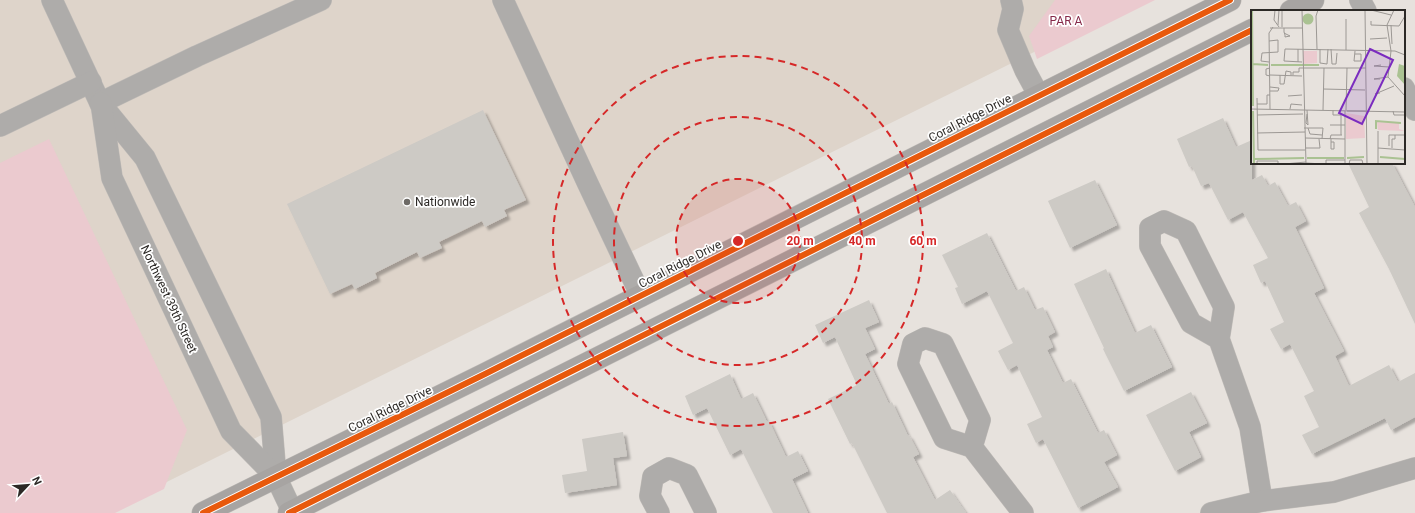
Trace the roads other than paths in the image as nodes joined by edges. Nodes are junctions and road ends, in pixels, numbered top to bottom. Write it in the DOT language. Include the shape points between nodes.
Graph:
graph roads {
  1 [pos="52,0"];
  2 [pos="321,0"];
  3 [pos="503,0"];
  4 [pos="1011,0"];
  5 [pos="1230,0"];
  6 [pos="1313,0"];
  7 [pos="1360,0"];
  8 [pos="1292,10"];
  9 [pos="1365,10"];
  10 [pos="1251,31"];
  11 [pos="91,82"];
  12 [pos="1405,90"];
  13 [pos="1039,96"];
  14 [pos="100,103"];
  15 [pos="1415,110"];
  16 [pos="0,126"];
  17 [pos="641,296"];
  18 [pos="1219,339"];
  19 [pos="972,447"];
  20 [pos="1415,468"];
  21 [pos="276,477"];
  22 [pos="1262,501"];
  23 [pos="291,512"];
  24 [pos="203,513"];
  25 [pos="659,513"];
  26 [pos="706,513"];
  27 [pos="1023,513"];
  28 [pos="1211,513"];
  1 -- 11 [label="street, Northwest 39th Street"];
  2 -- 14 [label="street"];
  3 -- 17 [label="street"];
  4 -- 13 [label="street" via="1013,9 1008,30"];
  5 -- 13 [label="main road, Coral Ridge Drive"];
  6 -- 8 [label="main road"];
  7 -- 9 [label="street"];
  10 -- 23 [label="main road"];
  11 -- 14 [label="street, Northwest 39th Street"];
  11 -- 16 [label="street"];
  12 -- 15 [label="street"];
  13 -- 17 [label="main road, Coral Ridge Drive"];
  14 -- 21 [label="street, Northwest 39th Street" via="145,158 271,417"];
  14 -- 21 [label="street, Northwest 39th Street" via="112,178 231,431"];
  17 -- 21 [label="main road, Coral Ridge Drive"];
  18 -- 18 [label="street" via="1224,307 1186,231 1164,221 1150,228 1150,246 1191,323"];
  18 -- 22 [label="street" via="1250,427"];
  19 -- 19 [label="street" via="980,420 943,344 925,338 913,344 908,364 944,438"];
  19 -- 27 [label="street"];
  20 -- 22 [label="street" via="1334,492"];
  21 -- 23 [label="street, Northwest 39th Street"];
  21 -- 24 [label="main road, Coral Ridge Drive"];
  22 -- 28 [label="street"];
  25 -- 26 [label="street" via="650,496 653,477 669,468 687,475"];
}
